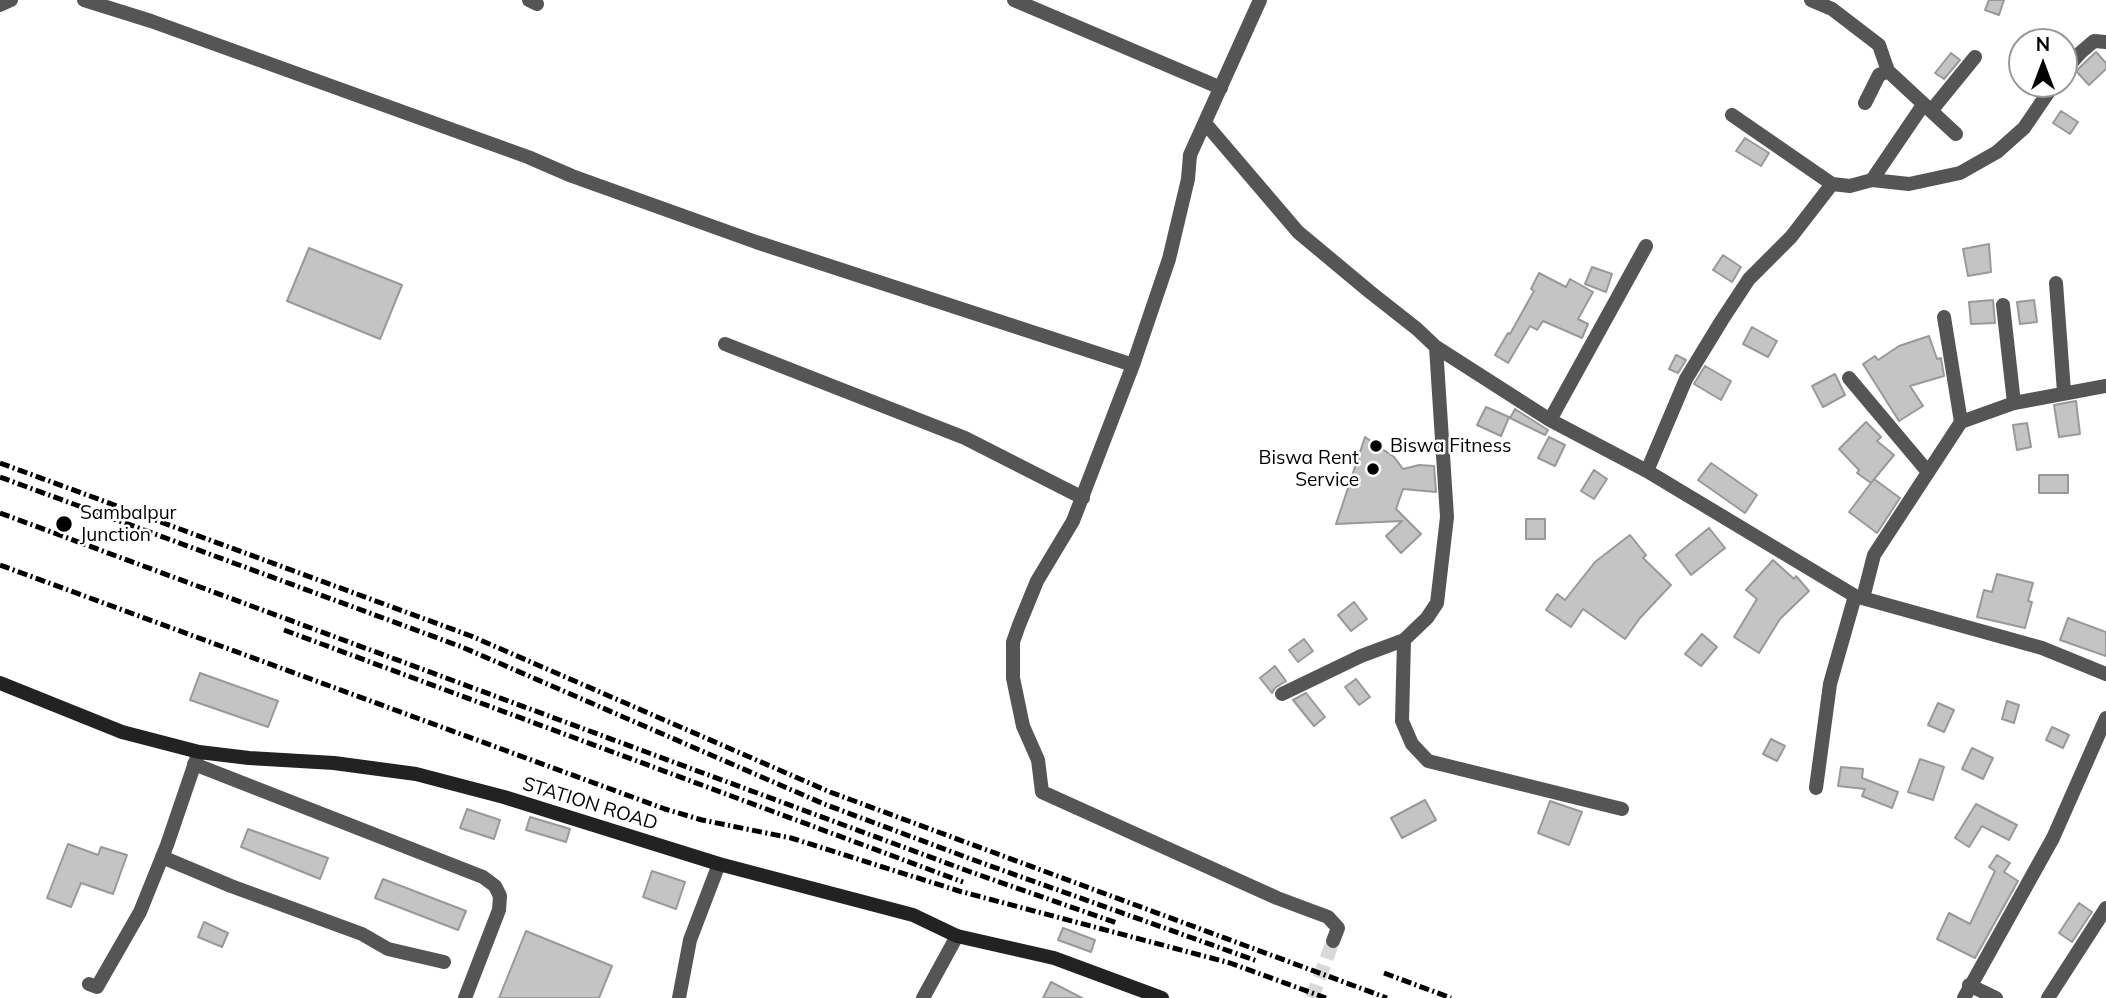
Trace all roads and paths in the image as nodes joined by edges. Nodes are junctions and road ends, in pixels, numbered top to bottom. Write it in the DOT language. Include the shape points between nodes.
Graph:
graph roads {
  1 [pos="10,0"];
  2 [pos="84,0"];
  3 [pos="1014,0"];
  4 [pos="1260,0"];
  5 [pos="1811,0"];
  6 [pos="0,5"];
  7 [pos="2106,42"];
  8 [pos="2078,55"];
  9 [pos="1975,57"];
  10 [pos="1888,71"];
  11 [pos="1221,88"];
  12 [pos="2044,98"];
  13 [pos="1865,103"];
  14 [pos="1927,108"];
  15 [pos="1732,115"];
  16 [pos="1205,123"];
  17 [pos="1956,134"];
  18 [pos="1872,180"];
  19 [pos="1832,184"];
  20 [pos="1646,246"];
  21 [pos="2056,283"];
  22 [pos="2003,305"];
  23 [pos="1944,317"];
  24 [pos="725,344"];
  25 [pos="1436,347"];
  26 [pos="1133,365"];
  27 [pos="1849,379"];
  28 [pos="2106,386"];
  29 [pos="2064,392"];
  30 [pos="2014,403"];
  31 [pos="1550,420"];
  32 [pos="1961,422"];
  33 [pos="1647,471"];
  34 [pos="1928,472"];
  35 [pos="1083,498"];
  36 [pos="1859,597"];
  37 [pos="1404,640"];
  38 [pos="2106,674"];
  39 [pos="0,683"];
  40 [pos="1282,694"];
  41 [pos="2106,718"];
  42 [pos="197,758"];
  43 [pos="1816,788"];
  44 [pos="1622,809"];
  45 [pos="162,857"];
  46 [pos="719,864"];
  47 [pos="2106,908"];
  48 [pos="957,936"];
  49 [pos="1333,941"];
  50 [pos="444,962"];
  51 [pos="89,984"];
  52 [pos="1967,992"];
  53 [pos="465,998"];
  54 [pos="679,998"];
  55 [pos="923,998"];
  56 [pos="1162,998"];
  57 [pos="1996,998"];
  58 [pos="2048,998"];
  1 -- 6 [label="street"];
  2 -- 26 [label="street" via="757,242"];
  3 -- 11 [label="street"];
  4 -- 11 [label="street"];
  5 -- 10 [label="street" via="1832,9 1879,45"];
  7 -- 8 [label="street" via="2094,41"];
  9 -- 14 [label="street"];
  10 -- 13 [label="street" via="1879,75"];
  10 -- 14 [label="street"];
  11 -- 16 [label="street"];
  12 -- 18 [label="street" via="2024,128 1997,152 1959,173 1909,184"];
  14 -- 17 [label="street"];
  14 -- 18 [label="street"];
  15 -- 19 [label="street"];
  16 -- 25 [label="street" via="1298,232"];
  16 -- 26 [label="street" via="1190,155 1169,259"];
  18 -- 19 [label="street" via="1850,187"];
  19 -- 33 [label="street" via="1791,237 1749,279 1722,320 1686,379"];
  20 -- 31 [label="street"];
  21 -- 29 [label="street"];
  22 -- 30 [label="street"];
  23 -- 32 [label="street"];
  24 -- 35 [label="street" via="965,438"];
  25 -- 31 [label="street"];
  25 -- 37 [label="street" via="1447,517 1441,582 1437,603"];
  26 -- 35 [label="street"];
  27 -- 34 [label="street"];
  28 -- 29 [label="street"];
  29 -- 30 [label="street"];
  30 -- 32 [label="street"];
  31 -- 33 [label="street"];
  32 -- 34 [label="street"];
  33 -- 36 [label="street"];
  34 -- 36 [label="street" via="1874,555"];
  35 -- 49 [label="street" via="1037,580 1013,642 1013,678 1023,726 1038,760 1042,792 1328,917 1338,928"];
  36 -- 38 [label="street" via="2042,648"];
  36 -- 43 [label="street" via="1830,684"];
  37 -- 40 [label="street"];
  37 -- 44 [label="street" via="1402,721 1412,744 1428,761"];
  39 -- 42 [label="street, STATION ROAD"];
  41 -- 52 [label="street" via="2053,838"];
  42 -- 45 [label="street"];
  42 -- 46 [label="street, STATION ROAD" via="334,763 416,774"];
  42 -- 53 [label="street" via="483,877 495,886 499,910"];
  45 -- 50 [label="street" via="362,934 388,949"];
  45 -- 51 [label="street" via="140,912 97,987"];
  46 -- 48 [label="street, STATION ROAD" via="913,915"];
  46 -- 54 [label="street" via="690,940"];
  47 -- 58 [label="street"];
  48 -- 55 [label="street"];
  48 -- 56 [label="street, STATION ROAD" via="1054,958"];
  52 -- 57 [label="street"];
}
